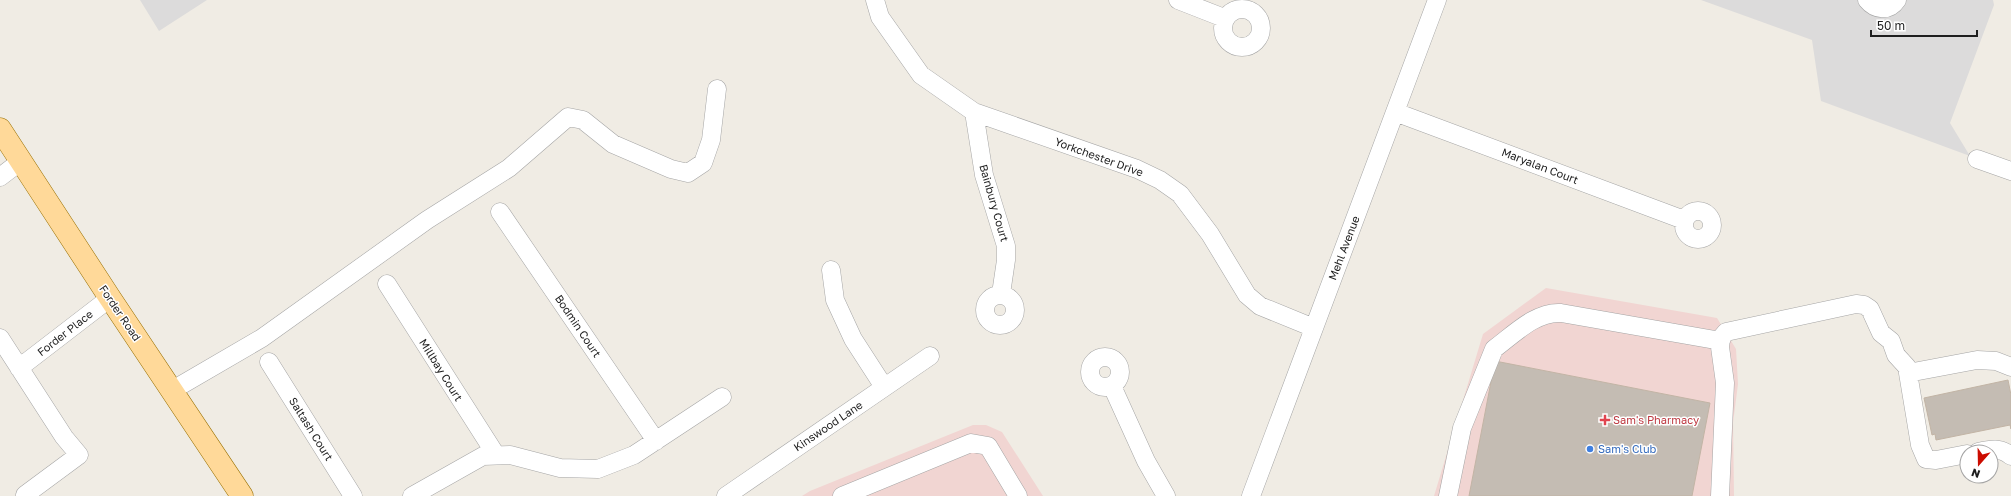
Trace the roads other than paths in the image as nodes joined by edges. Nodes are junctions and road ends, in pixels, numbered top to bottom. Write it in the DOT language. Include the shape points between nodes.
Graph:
graph roads {
  1 [pos="875,0"];
  2 [pos="1178,0"];
  3 [pos="1436,0"];
  4 [pos="1867,0"];
  5 [pos="1897,0"];
  6 [pos="1224,18"];
  7 [pos="718,89"];
  8 [pos="974,112"];
  9 [pos="1395,112"];
  10 [pos="0,129"];
  11 [pos="1978,158"];
  12 [pos="21,162"];
  13 [pos="2011,171"];
  14 [pos="0,177"];
  15 [pos="500,212"];
  16 [pos="1684,220"];
  17 [pos="831,270"];
  18 [pos="387,284"];
  19 [pos="1001,294"];
  20 [pos="110,298"];
  21 [pos="1314,328"];
  22 [pos="0,338"];
  23 [pos="1721,341"];
  24 [pos="930,356"];
  25 [pos="269,362"];
  26 [pos="2011,367"];
  27 [pos="20,368"];
  28 [pos="1908,373"];
  29 [pos="1112,386"];
  30 [pos="884,387"];
  31 [pos="171,391"];
  32 [pos="722,397"];
  33 [pos="656,441"];
  34 [pos="1999,449"];
  35 [pos="496,455"];
  36 [pos="1959,456"];
  37 [pos="2011,456"];
  38 [pos="25,495"];
  39 [pos="242,496"];
  40 [pos="353,496"];
  41 [pos="412,496"];
  42 [pos="726,496"];
  43 [pos="842,496"];
  44 [pos="1018,496"];
  45 [pos="1166,496"];
  46 [pos="1252,496"];
  47 [pos="1448,496"];
  48 [pos="1720,496"];
  1 -- 8 [label="street, Yorkchester Drive" via="880,17 921,75"];
  2 -- 6 [label="street"];
  3 -- 9 [label="street, Mehl Avenue"];
  4 -- 5 [label="street" via="1877,8 1883,9 1890,7"];
  7 -- 31 [label="street" via="711,140 703,163 688,173 671,169 614,144 584,120 568,117 508,168 427,220 262,338"];
  8 -- 19 [label="street, Bainbury Court" via="984,175 1006,246"];
  8 -- 21 [label="street, Yorkchester Drive" via="1137,169 1160,180 1180,194 1210,234 1247,295 1260,306"];
  9 -- 16 [label="street, Maryalan Court"];
  9 -- 21 [label="street, Mehl Avenue"];
  10 -- 12 [label="main road, Forder Road"];
  11 -- 13 [label="street"];
  12 -- 14 [label="street"];
  12 -- 20 [label="main road, Forder Road"];
  15 -- 33 [label="street, Bodmin Court"];
  17 -- 30 [label="street" via="835,300 853,340"];
  18 -- 35 [label="street, Millbay Court"];
  20 -- 27 [label="street, Forder Place"];
  20 -- 31 [label="main road, Forder Road"];
  21 -- 46 [label="street, Mehl Avenue"];
  22 -- 27 [label="street"];
  23 -- 28 [label="street" via="1726,332 1856,304 1864,305 1870,309 1881,333 1891,341 1896,355 1907,367"];
  23 -- 47 [label="street" via="1561,313 1552,312 1537,317 1494,349 1490,356 1462,428"];
  23 -- 48 [label="street" via="1725,383"];
  24 -- 30 [label="street, Kinswood Lane"];
  25 -- 40 [label="street, Saltash Court"];
  26 -- 28 [label="street" via="1996,361 1977,360"];
  27 -- 38 [label="street" via="64,437 79,455"];
  28 -- 36 [label="street" via="1920,445 1926,459 1936,460"];
  29 -- 45 [label="street" via="1146,461"];
  30 -- 42 [label="street, Kinswood Lane"];
  31 -- 39 [label="main road, Forder Road"];
  32 -- 33 [label="street"];
  33 -- 35 [label="street" via="634,455 598,469 560,468 510,455"];
  34 -- 37 [label="street"];
  35 -- 41 [label="street" via="483,456"];
  43 -- 44 [label="street" via="970,443 988,446"];
}
